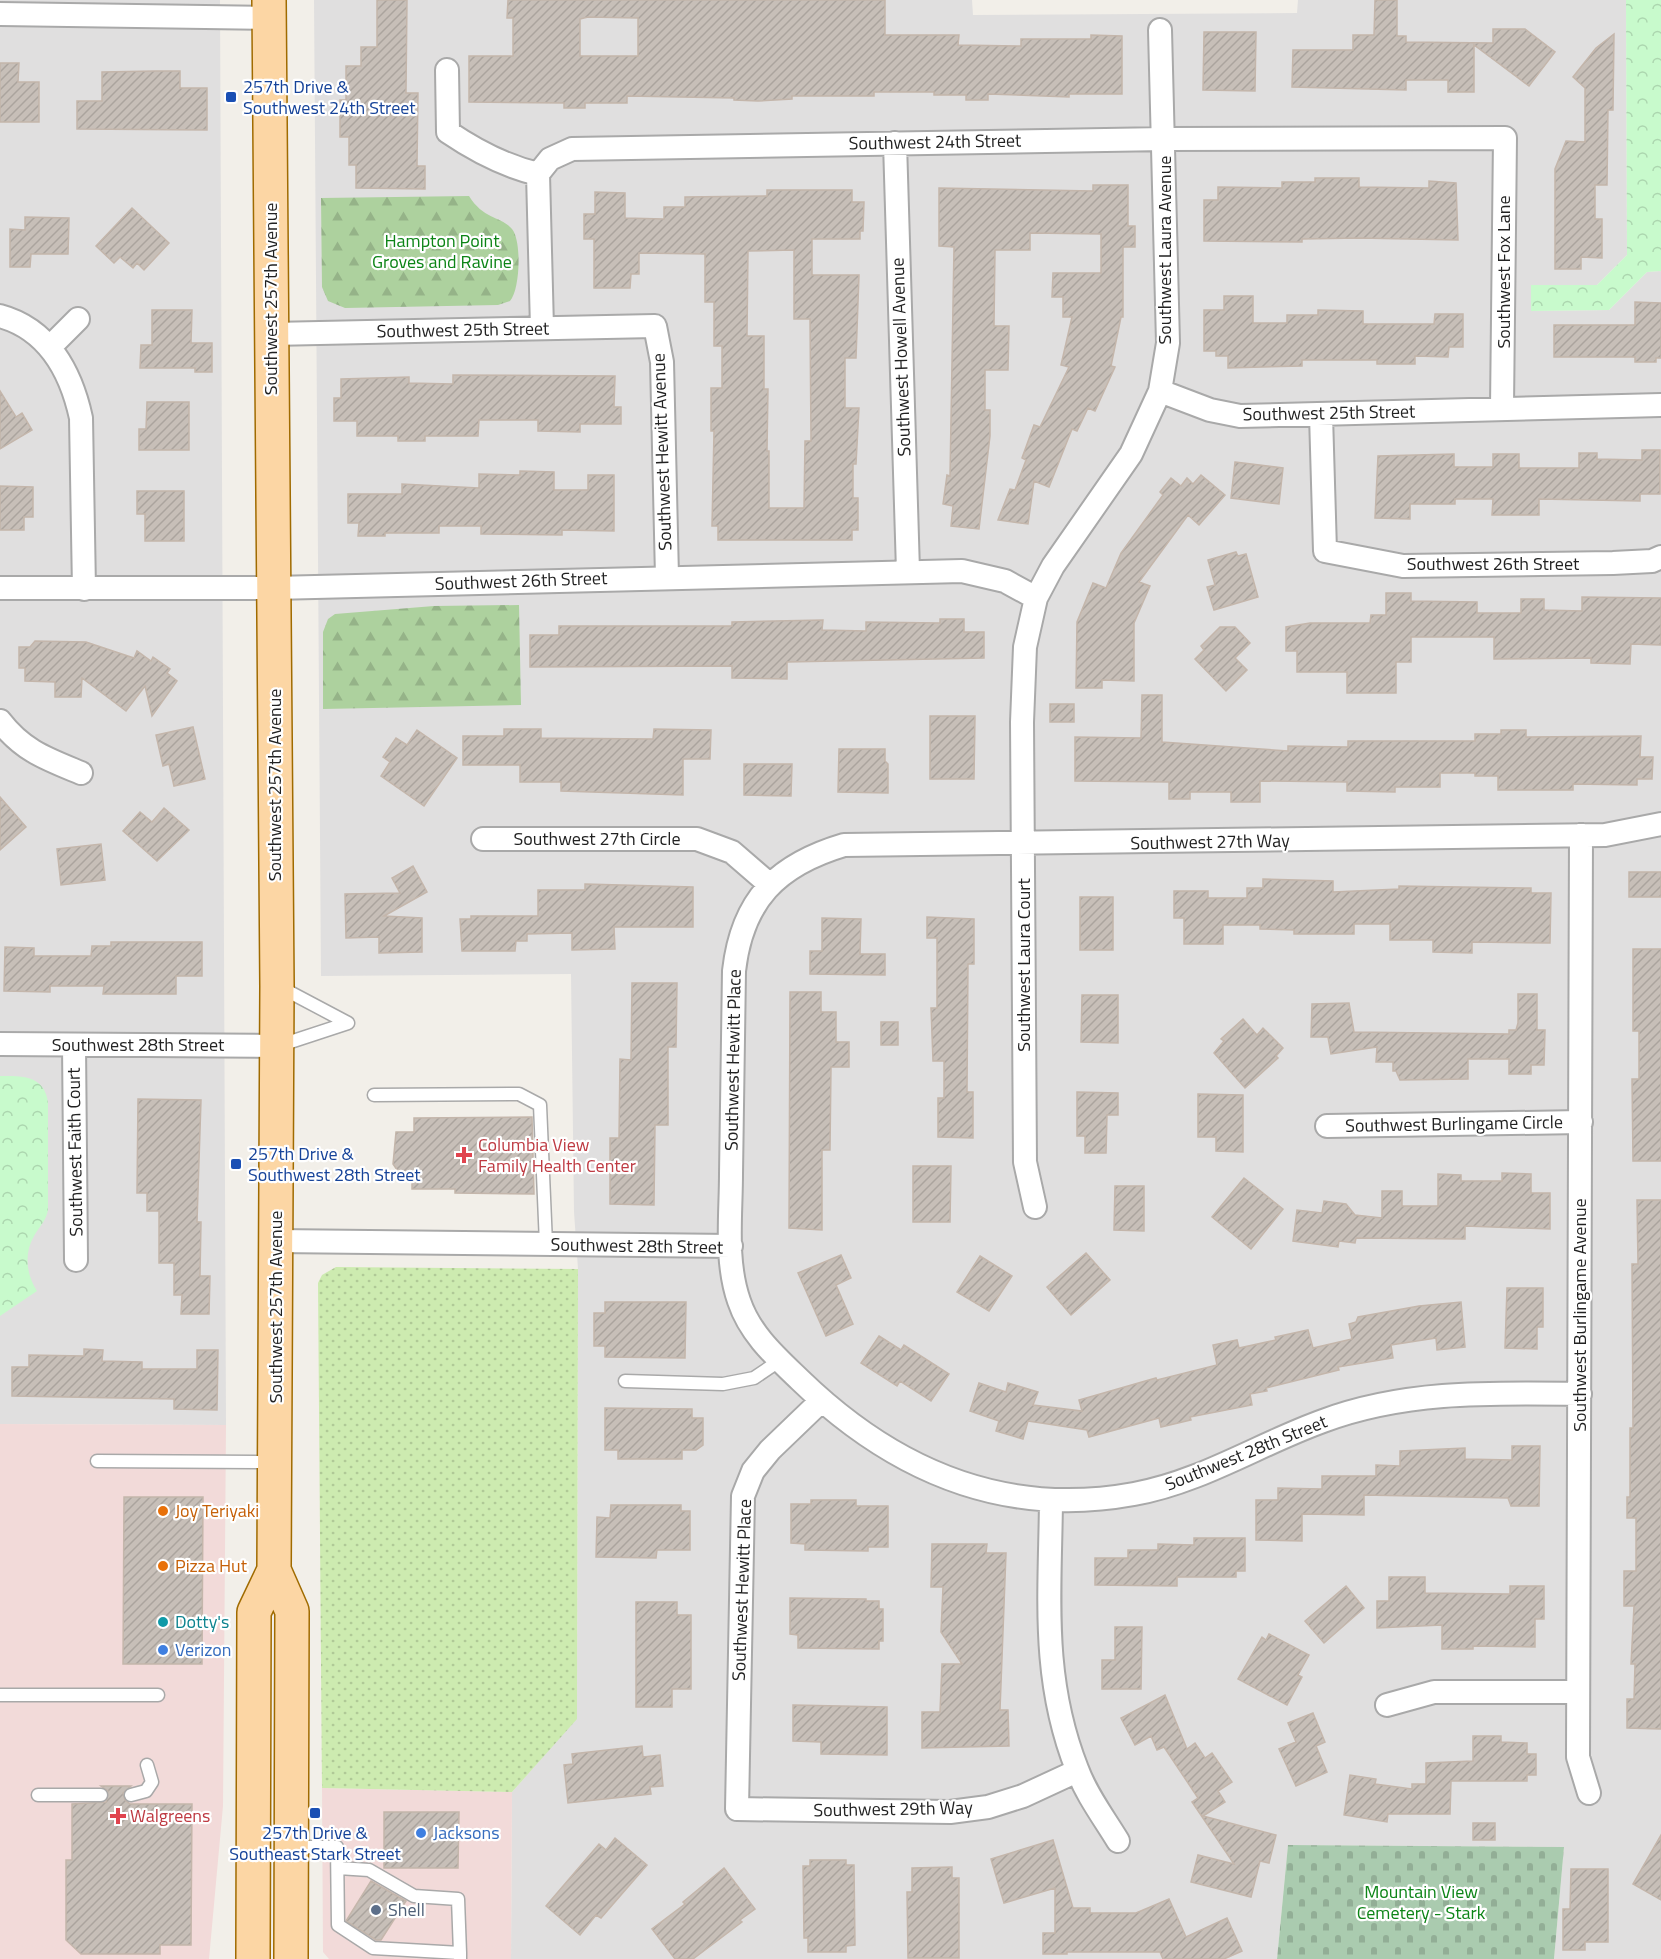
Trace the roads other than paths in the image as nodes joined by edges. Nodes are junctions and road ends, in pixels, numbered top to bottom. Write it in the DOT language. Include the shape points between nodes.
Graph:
graph roads {
  1 [pos="93,8"];
  2 [pos="269,9"];
  3 [pos="0,14"];
  4 [pos="1160,30"];
  5 [pos="447,70"];
  6 [pos="1505,138"];
  7 [pos="1165,139"];
  8 [pos="895,142"];
  9 [pos="538,174"];
  10 [pos="0,316"];
  11 [pos="78,319"];
  12 [pos="655,327"];
  13 [pos="542,328"];
  14 [pos="272,334"];
  15 [pos="50,347"];
  16 [pos="1160,391"];
  17 [pos="1661,405"];
  18 [pos="1502,407"];
  19 [pos="1321,415"];
  20 [pos="1661,557"];
  21 [pos="908,571"];
  22 [pos="666,577"];
  23 [pos="0,588"];
  24 [pos="274,588"];
  25 [pos="84,589"];
  26 [pos="1036,598"];
  27 [pos="0,721"];
  28 [pos="1022,722"];
  29 [pos="81,773"];
  30 [pos="1661,824"];
  31 [pos="1581,835"];
  32 [pos="483,839"];
  33 [pos="1024,844"];
  34 [pos="769,884"];
  35 [pos="277,986"];
  36 [pos="0,1044"];
  37 [pos="74,1045"];
  38 [pos="276,1046"];
  39 [pos="374,1095"];
  40 [pos="1581,1122"];
  41 [pos="1327,1126"];
  42 [pos="1035,1207"];
  43 [pos="276,1241"];
  44 [pos="546,1244"];
  45 [pos="730,1246"];
  46 [pos="76,1260"];
  47 [pos="779,1361"];
  48 [pos="625,1381"];
  49 [pos="1580,1394"];
  50 [pos="821,1401"];
  51 [pos="97,1461"];
  52 [pos="275,1462"];
  53 [pos="1051,1501"];
  54 [pos="274,1570"];
  55 [pos="1578,1692"];
  56 [pos="0,1695"];
  57 [pos="158,1695"];
  58 [pos="1387,1705"];
  59 [pos="147,1765"];
  60 [pos="1077,1770"];
  61 [pos="1588,1793"];
  62 [pos="38,1795"];
  63 [pos="101,1795"];
  64 [pos="131,1795"];
  65 [pos="737,1809"];
  66 [pos="1118,1841"];
  67 [pos="291,1846"];
  68 [pos="338,1868"];
  69 [pos="460,1956"];
  70 [pos="253,1959"];
  71 [pos="291,1959"];
  1 -- 2 [label="street"];
  1 -- 3 [label="street"];
  2 -- 14 [label="main road, Southwest 257th Avenue"];
  4 -- 7 [label="street, Southwest Laura Avenue"];
  5 -- 9 [label="street" via="448,132 510,167"];
  6 -- 7 [label="street, Southwest 24th Street"];
  6 -- 18 [label="street, Southwest Fox Lane"];
  7 -- 8 [label="street, Southwest 24th Street"];
  7 -- 16 [label="street, Southwest Laura Avenue" via="1168,344"];
  8 -- 9 [label="street, Southwest 24th Street" via="572,148 550,159"];
  8 -- 21 [label="street, Southwest Howell Avenue"];
  9 -- 13 [label="street"];
  10 -- 15 [label="street" via="31,330"];
  11 -- 15 [label="street"];
  12 -- 13 [label="street, Southwest 25th Street"];
  12 -- 22 [label="street, Southwest Hewitt Avenue" via="662,362"];
  13 -- 14 [label="street, Southwest 25th Street"];
  14 -- 24 [label="main road, Southwest 257th Avenue"];
  15 -- 25 [label="street" via="65,369 81,418"];
  16 -- 19 [label="street, Southwest 25th Street" via="1209,410 1240,416"];
  16 -- 26 [label="street, Southwest Laura Avenue" via="1131,454 1053,566"];
  17 -- 18 [label="street, Southwest 25th Street"];
  18 -- 19 [label="street, Southwest 25th Street"];
  19 -- 20 [label="street, Southwest 26th Street" via="1325,551 1403,566 1613,563"];
  21 -- 22 [label="street, Southwest 26th Street"];
  21 -- 26 [label="street, Southwest 26th Street" via="983,574"];
  22 -- 24 [label="street, Southwest 26th Street"];
  23 -- 25 [label="street, Southwest 26th Street"];
  24 -- 25 [label="street, Southwest 26th Street"];
  24 -- 35 [label="main road, Southwest 257th Avenue"];
  26 -- 28 [label="street, Southwest Laura Avenue" via="1025,647"];
  27 -- 29 [label="street" via="35,755"];
  28 -- 33 [label="street, Southwest Laura Court"];
  30 -- 31 [label="street, Southwest 27th Way" via="1605,835"];
  31 -- 33 [label="street, Southwest 27th Way"];
  31 -- 40 [label="street, Southwest Burlingame Avenue"];
  32 -- 34 [label="street, Southwest 27th Circle" via="698,838 732,852"];
  33 -- 34 [label="street, Southwest 27th Way" via="844,845 799,862"];
  33 -- 42 [label="street, Southwest Laura Court" via="1025,1162"];
  34 -- 45 [label="street, Southwest Hewitt Place" via="751,908 737,943"];
  35 -- 38 [label="main road, Southwest 257th Avenue"];
  35 -- 38 [label="lane" via="348,1023"];
  36 -- 37 [label="street, Southwest 28th Street"];
  37 -- 38 [label="street, Southwest 28th Street"];
  37 -- 46 [label="street, Southwest Faith Court"];
  38 -- 43 [label="main road, Southwest 257th Avenue"];
  39 -- 44 [label="lane" via="519,1094 540,1105"];
  40 -- 41 [label="street, Southwest Burlingame Circle"];
  40 -- 49 [label="street, Southwest Burlingame Avenue"];
  43 -- 44 [label="street, Southwest 28th Street"];
  43 -- 52 [label="main road, Southwest 257th Avenue"];
  44 -- 45 [label="street, Southwest 28th Street"];
  45 -- 47 [label="street, Southwest 28th Street" via="738,1299 749,1325"];
  47 -- 48 [label="lane" via="754,1378 723,1384"];
  47 -- 50 [label="street, Southwest 28th Street"];
  49 -- 53 [label="street, Southwest 28th Street" via="1449,1395 1368,1407 1325,1419 1204,1474 1168,1486 1089,1500"];
  49 -- 55 [label="street, Southwest Burlingame Avenue"];
  50 -- 53 [label="street, Southwest 28th Street" via="897,1457 931,1473 978,1489"];
  50 -- 65 [label="street, Southwest Hewitt Place" via="770,1450 753,1471 744,1496"];
  51 -- 52 [label="lane"];
  52 -- 54 [label="main road, Southwest 257th Avenue"];
  53 -- 60 [label="street" via="1049,1655 1055,1698"];
  54 -- 67 [label="main road, Southwest 257th Avenue" via="292,1611"];
  54 -- 70 [label="main road, Southwest 257th Avenue" via="254,1612"];
  55 -- 58 [label="street" via="1434,1692"];
  55 -- 61 [label="street, Southwest Burlingame Avenue" via="1578,1757"];
  56 -- 57 [label="lane"];
  59 -- 64 [label="lane" via="152,1782 146,1791"];
  60 -- 65 [label="street, Southwest 29th Way" via="1023,1797 959,1811"];
  60 -- 66 [label="street"];
  62 -- 63 [label="lane"];
  67 -- 68 [label="lane" via="337,1846"];
  67 -- 71 [label="main road, Southwest 257th Avenue"];
  68 -- 69 [label="lane" via="369,1870 414,1896 458,1899"];
  68 -- 69 [label="lane" via="338,1925 373,1948"];
}
